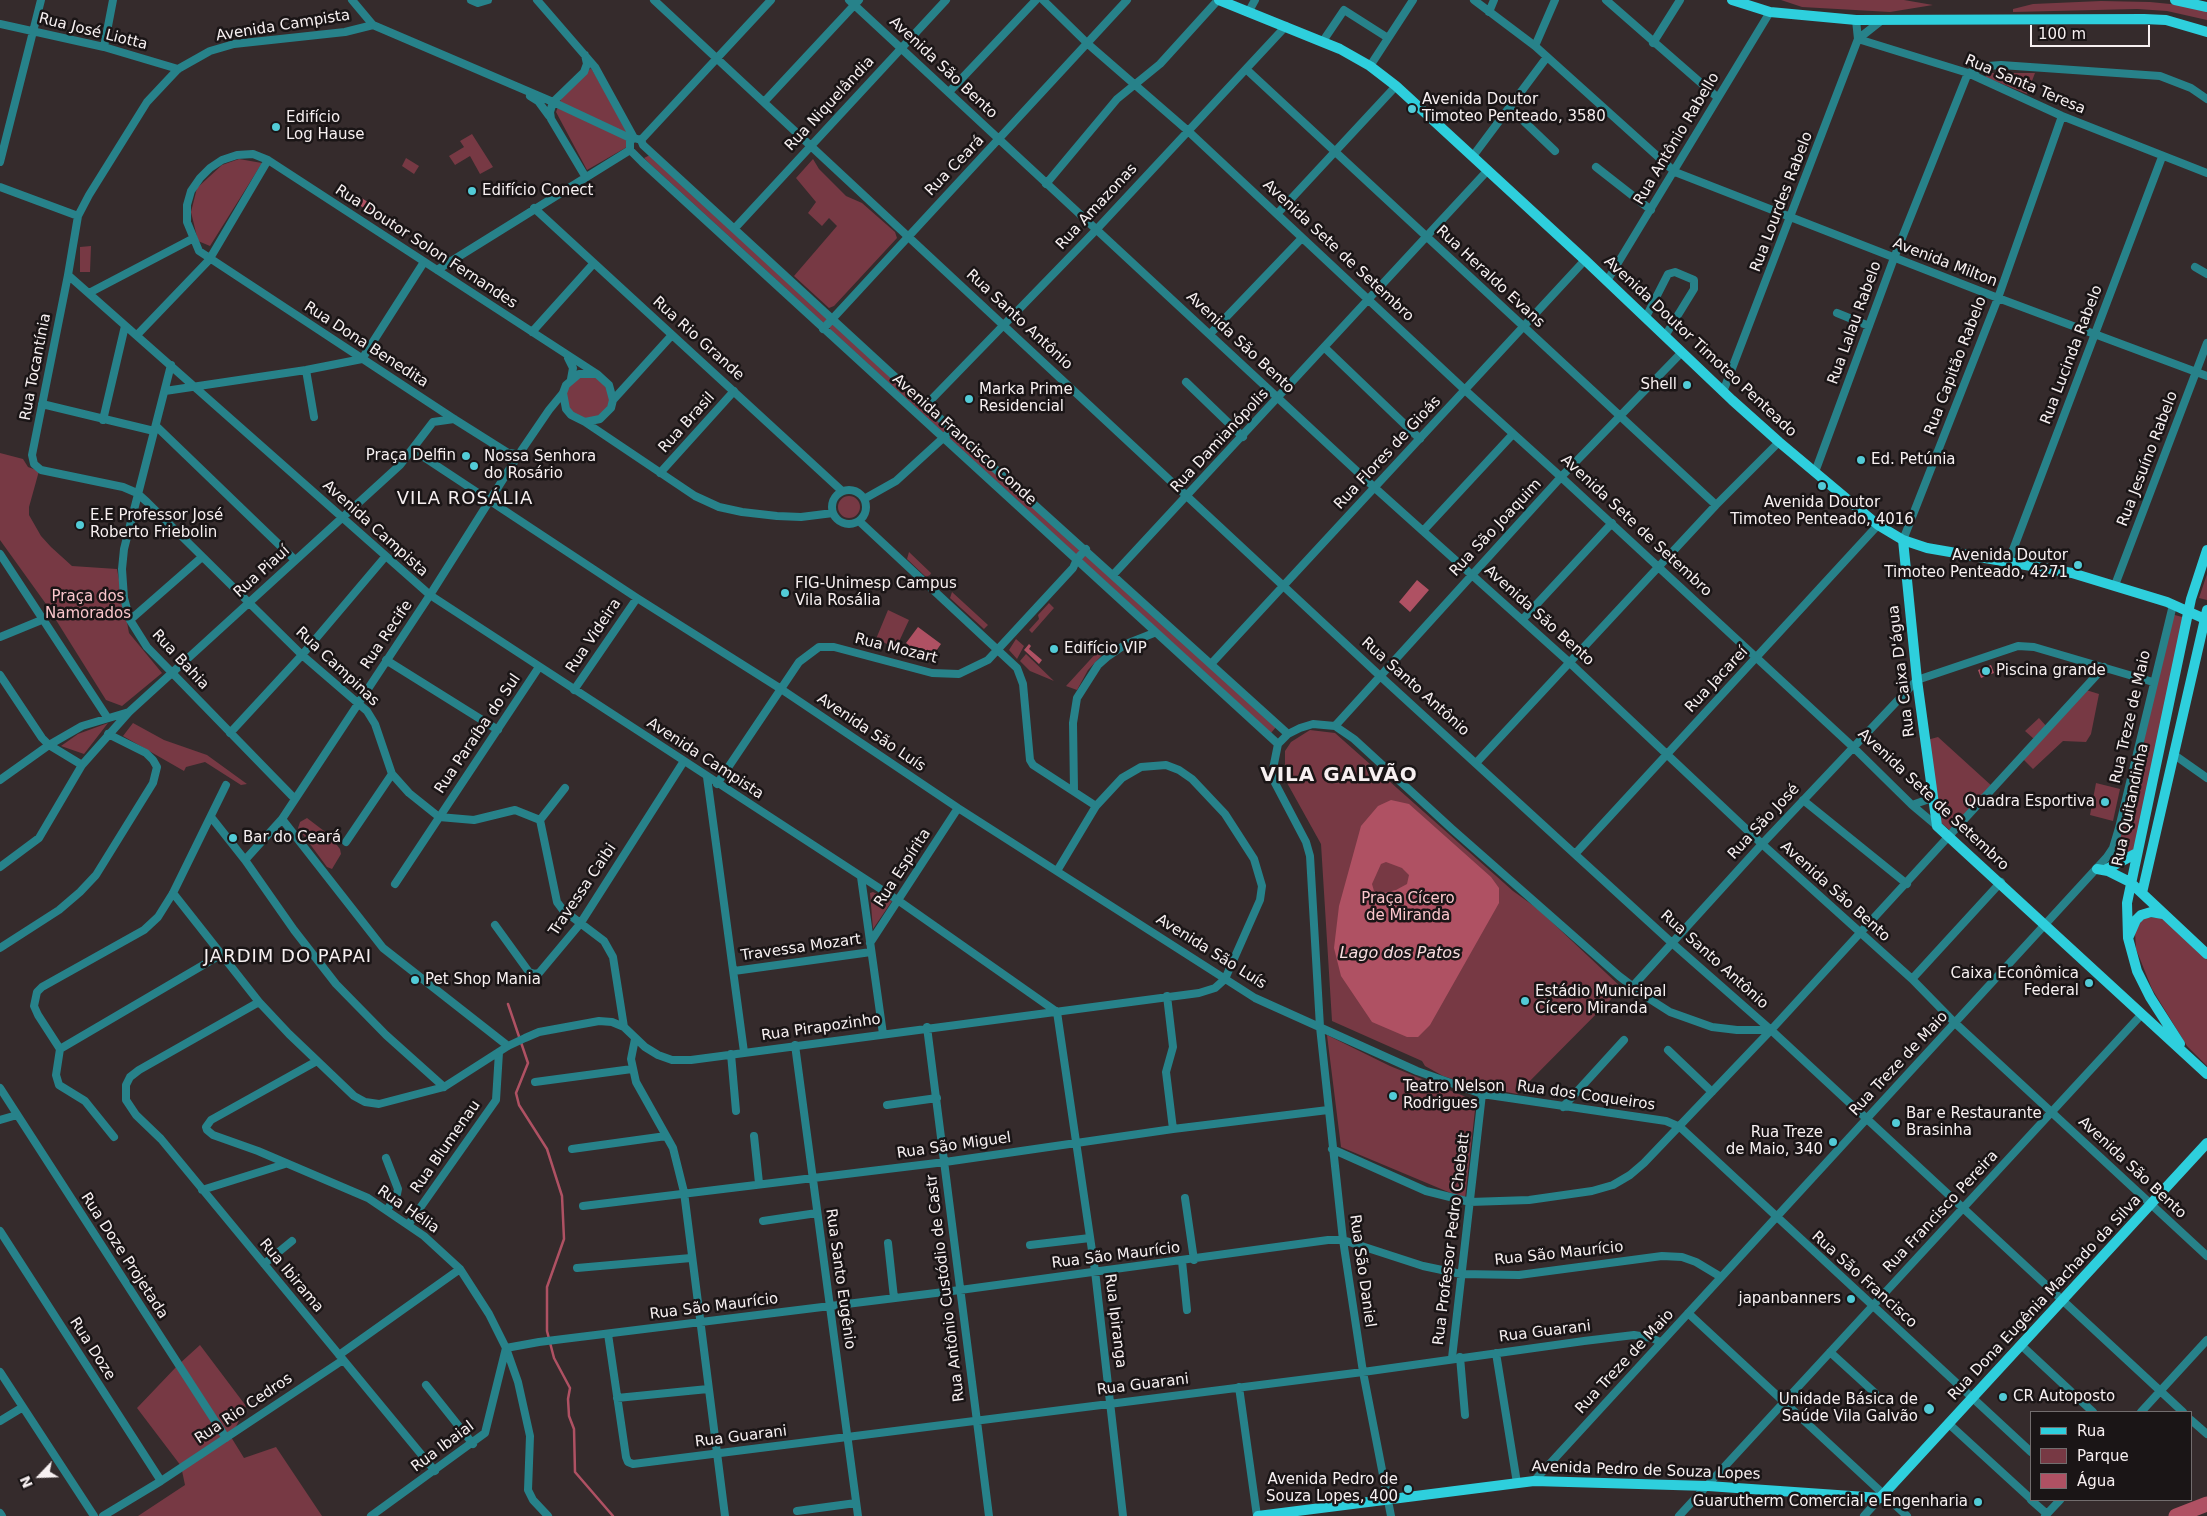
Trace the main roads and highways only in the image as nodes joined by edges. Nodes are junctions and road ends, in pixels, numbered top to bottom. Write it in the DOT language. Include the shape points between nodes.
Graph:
graph roads {
  1 [pos="1219,0"];
  2 [pos="1732,0"];
  3 [pos="2175,0"];
  4 [pos="2207,7"];
  5 [pos="2207,32"];
  6 [pos="1903,540"];
  7 [pos="2207,550"];
  8 [pos="2188,612"];
  9 [pos="2206,616"];
  10 [pos="1937,826"];
  11 [pos="2135,854"];
  12 [pos="2130,882"];
  13 [pos="2142,893"];
  14 [pos="2164,914"];
  15 [pos="2128,938"];
  16 [pos="2206,951"];
  17 [pos="2189,1057"];
  18 [pos="2207,1074"];
  19 [pos="2207,1144"];
  20 [pos="1882,1497"];
  21 [pos="1328,1512"];
  22 [pos="1257,1516"];
  1 -- 6 [label="main road, Avenida Doutor Timoteo Penteado" via="1323,42 1370,66 1396,86 1607,280 1723,392 1878,524"];
  2 -- 5 [label="main road" via="1770,12 1856,20 2144,18 2166,20"];
  3 -- 4 [label="main road"];
  6 -- 8 [label="main road, Avenida Doutor Timoteo Penteado" via="1927,548 2072,573"];
  6 -- 10 [label="main road, Rua Caixa D'água" via="1917,680"];
  7 -- 8 [label="main road, Rua Quitandinha"];
  8 -- 9 [label="main road, Avenida Doutor Timoteo Penteado"];
  8 -- 11 [label="main road, Rua Quitandinha"];
  9 -- 13 [label="main road, Rua Quitandinha"];
  10 -- 17 [label="main road, Avenida Sete de Setembro"];
  11 -- 12 [label="main road, Rua Quitandinha"];
  11 -- 12 [label="main road" via="2101,870"];
  12 -- 13 [label="main road"];
  12 -- 15 [label="main road, Rua Quitandinha"];
  13 -- 14 [label="main road"];
  14 -- 15 [label="main road" via="2151,912 2140,915"];
  14 -- 16 [label="main road"];
  15 -- 17 [label="main road, Rua Quitandinha" via="2137,971 2150,997"];
  17 -- 18 [label="main road, Avenida Sete de Setembro"];
  19 -- 20 [label="main road, Rua Dona Eugênia Machado da Silva"];
  20 -- 21 [label="main road, Avenida Pedro de Souza Lopes" via="1708,1486 1534,1481 1388,1500"];
  21 -- 22 [label="main road, Avenida Pedro de Souza Lopes"];
}
